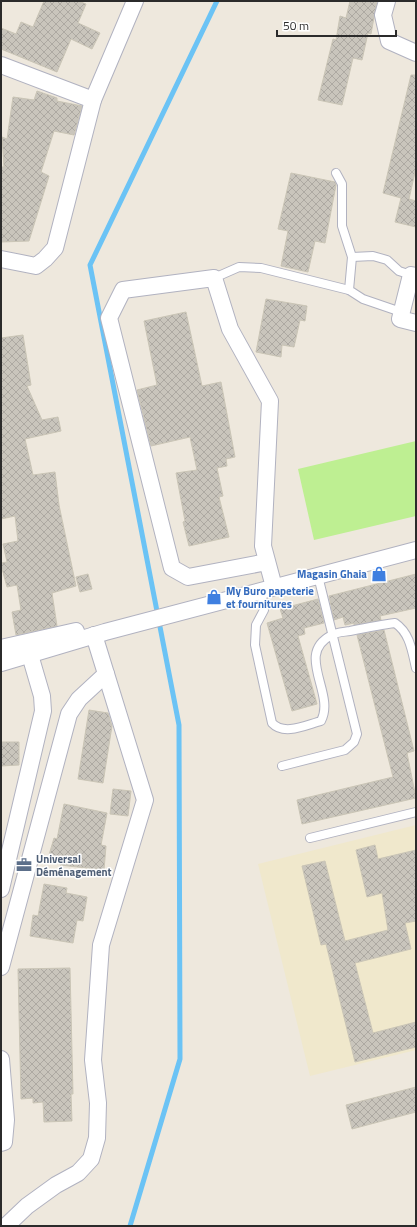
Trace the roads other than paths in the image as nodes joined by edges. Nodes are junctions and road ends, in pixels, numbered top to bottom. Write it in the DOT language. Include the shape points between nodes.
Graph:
graph roads {
  1 [pos="135,1"];
  2 [pos="387,1"];
  3 [pos="416,53"];
  4 [pos="1,65"];
  5 [pos="93,100"];
  6 [pos="336,173"];
  7 [pos="352,257"];
  8 [pos="1,259"];
  9 [pos="414,276"];
  10 [pos="214,278"];
  11 [pos="349,290"];
  12 [pos="402,312"];
  13 [pos="416,323"];
  14 [pos="416,550"];
  15 [pos="267,562"];
  16 [pos="318,576"];
  17 [pos="267,589"];
  18 [pos="99,633"];
  19 [pos="332,634"];
  20 [pos="1,648"];
  21 [pos="30,655"];
  22 [pos="1,664"];
  23 [pos="416,668"];
  24 [pos="106,674"];
  25 [pos="282,766"];
  26 [pos="416,812"];
  27 [pos="310,838"];
  28 [pos="1,889"];
  29 [pos="1,967"];
  30 [pos="1,1059"];
  31 [pos="1,1143"];
  32 [pos="12,1224"];
  1 -- 5 [label="street"];
  2 -- 3 [label="street" via="383,15 389,41"];
  4 -- 5 [label="street"];
  5 -- 8 [label="street" via="55,248 36,266"];
  6 -- 7 [label="lane" via="342,184 342,226"];
  7 -- 9 [label="lane" via="373,256 387,260 399,271"];
  7 -- 11 [label="lane"];
  9 -- 12 [label="street"];
  10 -- 11 [label="lane" via="240,267 261,268"];
  10 -- 15 [label="street" via="230,329 270,401 263,546"];
  10 -- 15 [label="street" via="123,290 109,318 172,568 188,577"];
  11 -- 12 [label="lane" via="363,299"];
  12 -- 13 [label="street" via="400,319"];
  14 -- 16 [label="street"];
  15 -- 17 [label="street"];
  16 -- 17 [label="street"];
  16 -- 19 [label="lane"];
  17 -- 18 [label="street"];
  17 -- 19 [label="lane" via="264,610 256,625 255,645 272,723 277,728 284,730 321,721 325,715 326,704 315,662 315,652"];
  18 -- 20 [label="street" via="77,630"];
  18 -- 21 [label="street"];
  18 -- 24 [label="street"];
  19 -- 23 [label="lane" via="395,623 402,627 407,635"];
  19 -- 25 [label="lane" via="357,734 354,742 346,750"];
  21 -- 22 [label="street"];
  21 -- 28 [label="street" via="42,696 43,711"];
  24 -- 29 [label="street" via="79,699 69,714"];
  24 -- 32 [label="street" via="145,800 101,945 93,1060 98,1104 97,1138 91,1159 78,1173 56,1185"];
  26 -- 27 [label="lane"];
  30 -- 31 [label="street" via="6,1120 4,1142"];
}
